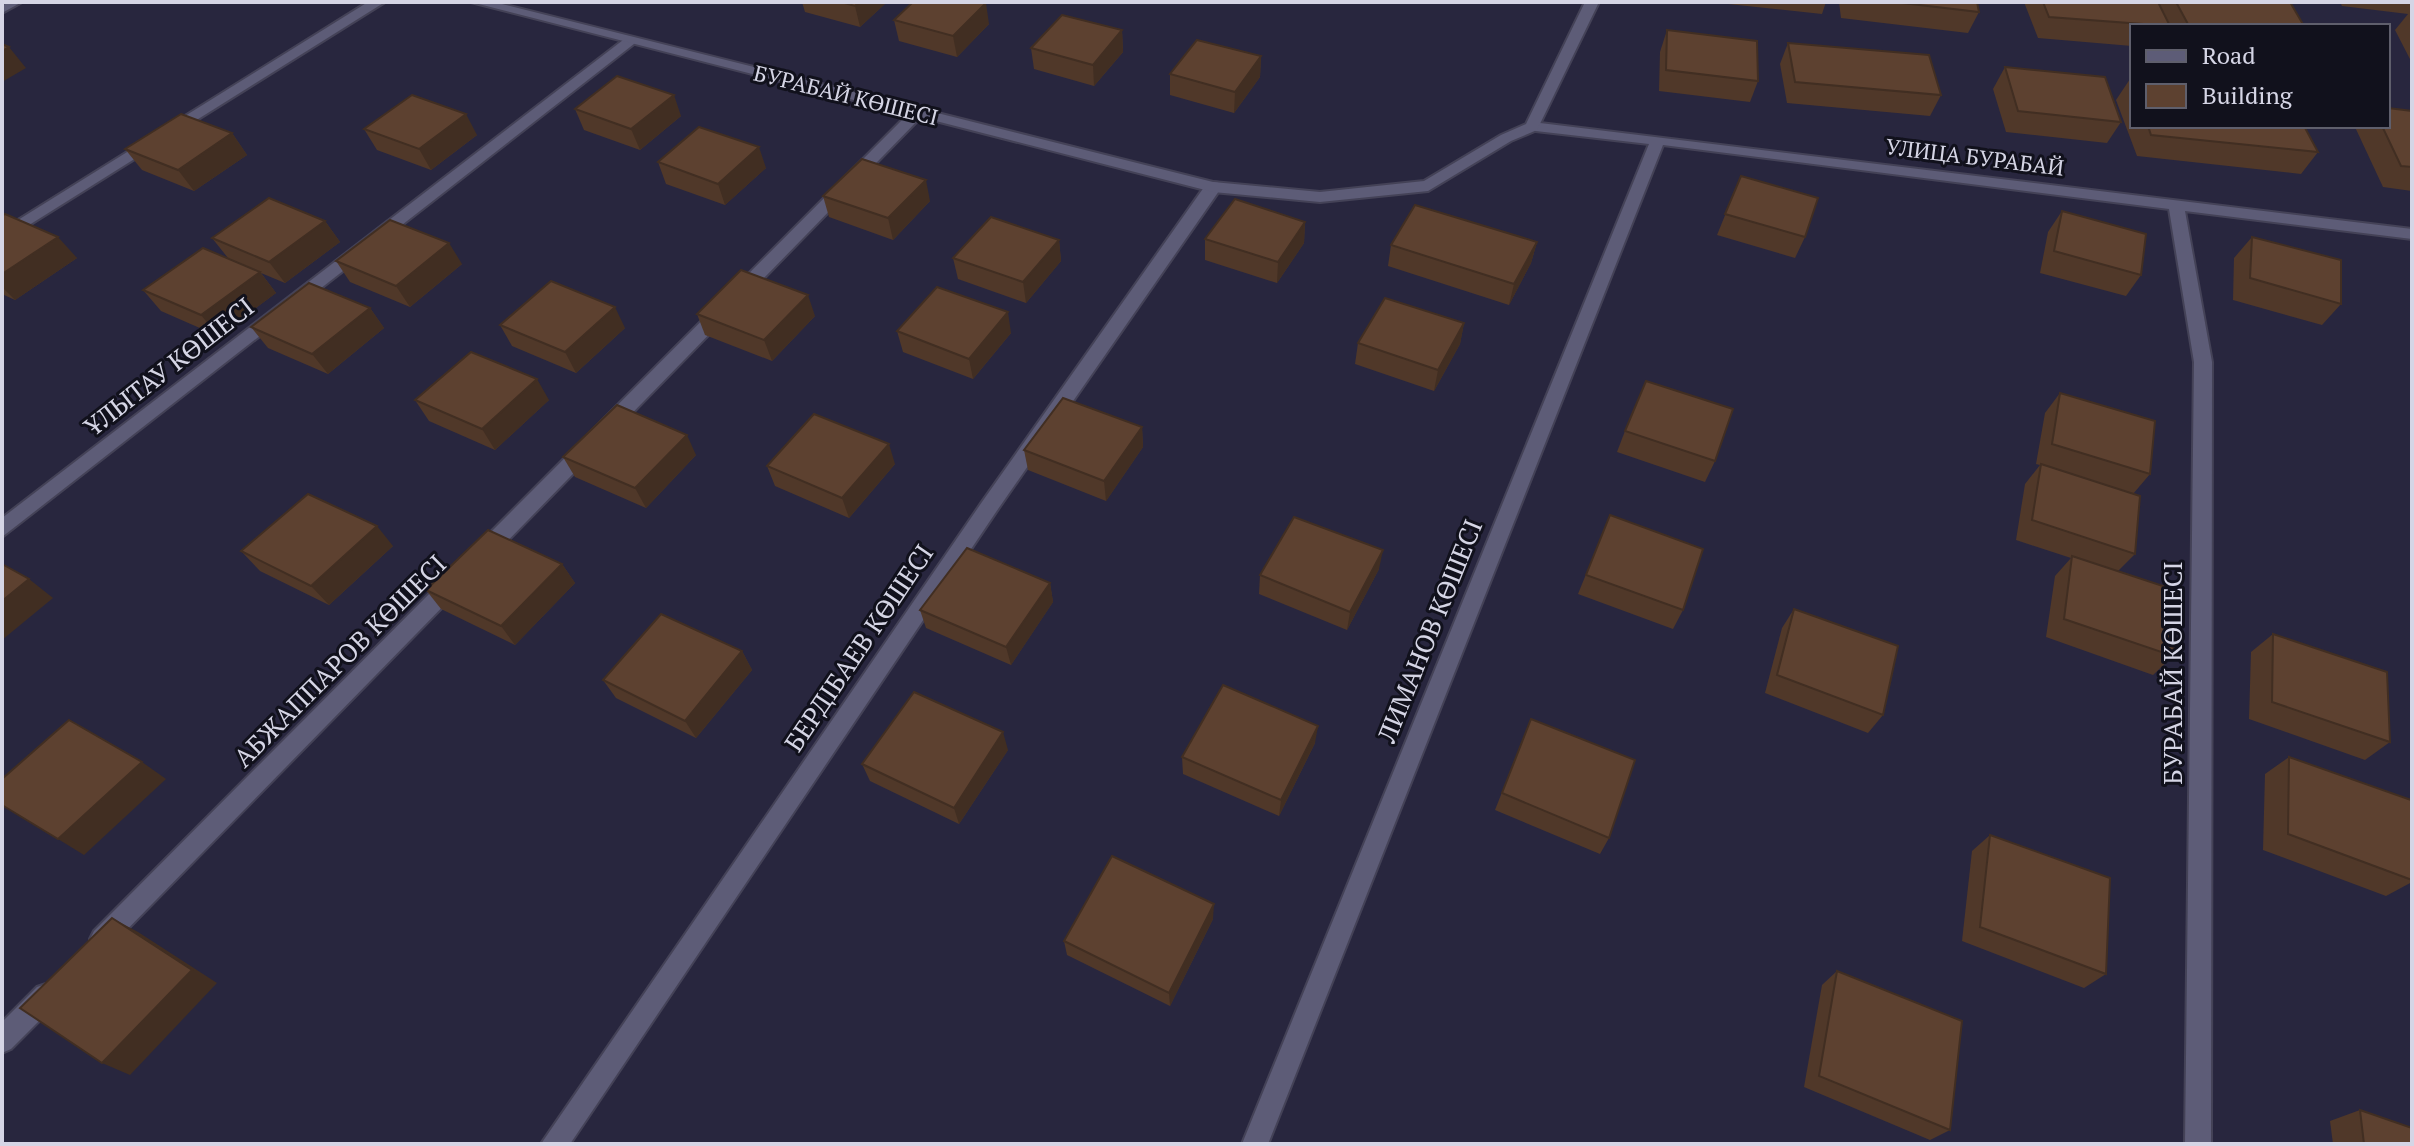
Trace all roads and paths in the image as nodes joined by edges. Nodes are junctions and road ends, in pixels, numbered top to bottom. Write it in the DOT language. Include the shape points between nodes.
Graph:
graph roads {
  1 [pos="15,2"];
  2 [pos="378,2"];
  3 [pos="478,2"];
  4 [pos="1592,2"];
  5 [pos="2,9"];
  6 [pos="632,40"];
  7 [pos="917,113"];
  8 [pos="1532,127"];
  9 [pos="1658,140"];
  10 [pos="1213,187"];
  11 [pos="2176,204"];
  12 [pos="2412,234"];
  13 [pos="2,237"];
  14 [pos="2,529"];
  15 [pos="91,950"];
  16 [pos="58,984"];
  17 [pos="2,1040"];
  18 [pos="554,1144"];
  19 [pos="1255,1144"];
  20 [pos="2198,1144"];
  1 -- 5 [label="street"];
  2 -- 13 [label="street"];
  3 -- 6 [label="street, БУРАБАЙ КӨШЕСІ"];
  4 -- 8 [label="street"];
  6 -- 7 [label="street, БУРАБАЙ КӨШЕСІ"];
  6 -- 14 [label="street, ҰЛЫТАУ КӨШЕСІ"];
  7 -- 10 [label="street, БУРАБАЙ КӨШЕСІ"];
  7 -- 15 [label="street, АБЖАППАРОВ КӨШЕСІ"];
  8 -- 9 [label="street, УЛИЦА БУРАБАЙ"];
  8 -- 10 [label="street, БУРАБАЙ КӨШЕСІ" via="1428,186 1320,197"];
  9 -- 11 [label="street, УЛИЦА БУРАБАЙ"];
  9 -- 19 [label="street, ЛИМАНОВ КӨШЕСІ"];
  10 -- 18 [label="street, БЕРДІБАЕВ КӨШЕСІ"];
  11 -- 12 [label="street, УЛИЦА БУРАБАЙ"];
  11 -- 20 [label="street, БУРАБАЙ КӨШЕСІ" via="2203,362"];
  16 -- 17 [label="street"];
}
